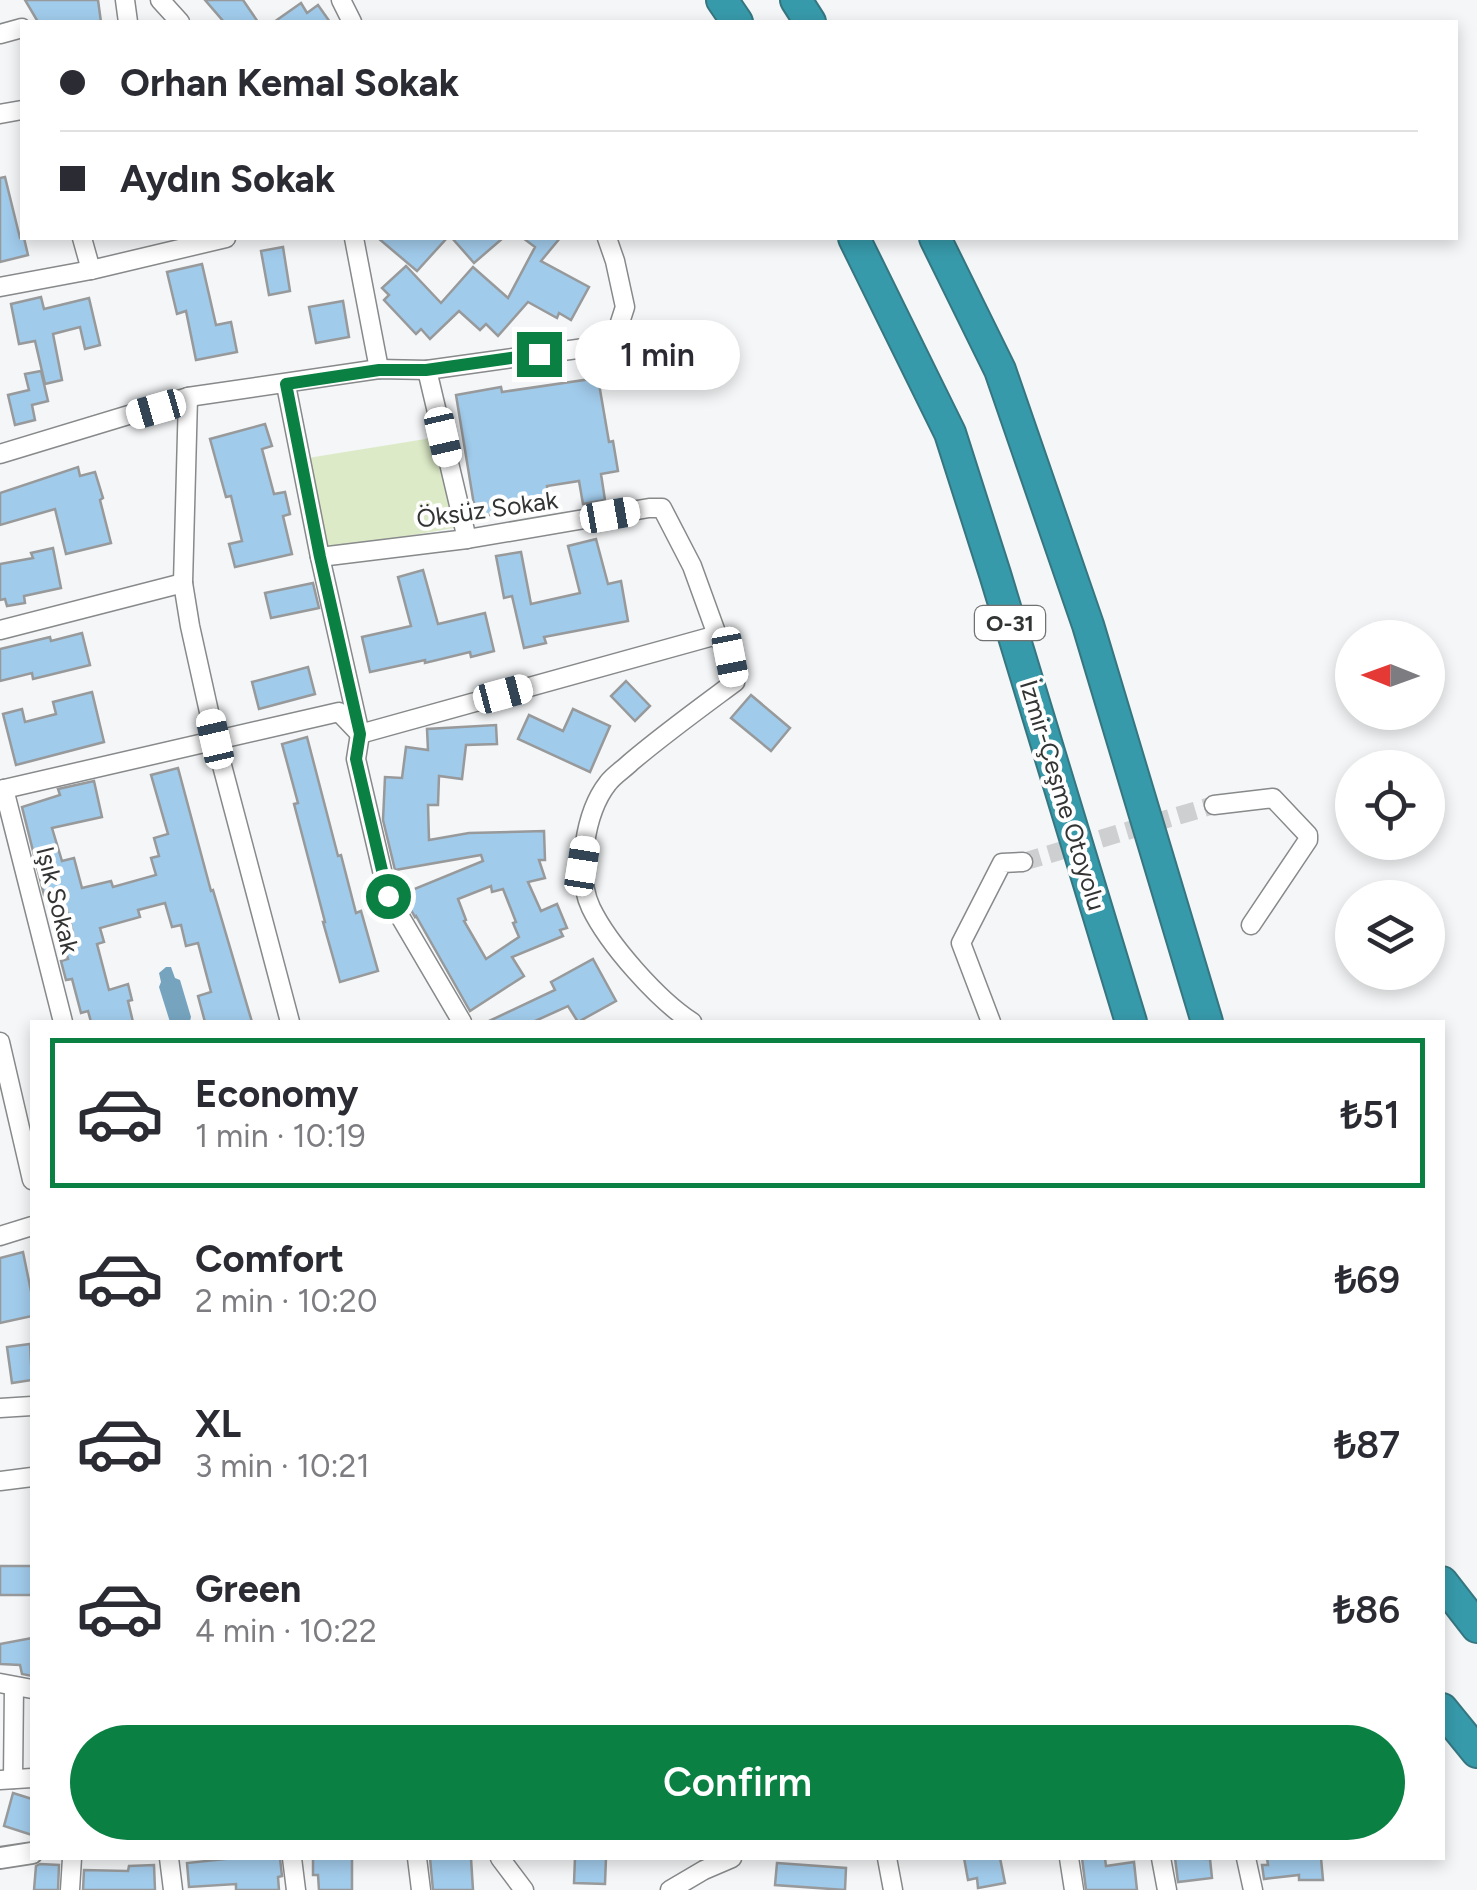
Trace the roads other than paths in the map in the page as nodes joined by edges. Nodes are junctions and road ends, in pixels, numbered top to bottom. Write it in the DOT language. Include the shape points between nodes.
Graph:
graph roads {
  1 [pos="160,0"];
  2 [pos="178,20"];
  3 [pos="83,240"];
  4 [pos="218,240"];
  5 [pos="354,240"];
  6 [pos="608,240"];
  7 [pos="855,240"];
  8 [pos="935,240"];
  9 [pos="91,270"];
  10 [pos="0,288"];
  11 [pos="379,370"];
  12 [pos="426,370"];
  13 [pos="286,384"];
  14 [pos="188,398"];
  15 [pos="0,454"];
  16 [pos="468,539"];
  17 [pos="320,557"];
  18 [pos="184,584"];
  19 [pos="0,630"];
  20 [pos="717,635"];
  21 [pos="360,734"];
  22 [pos="215,739"];
  23 [pos="2,790"];
  24 [pos="1214,804"];
  25 [pos="1023,862"];
  26 [pos="1251,925"];
  27 [pos="62,1020"];
  28 [pos="289,1020"];
  29 [pos="461,1020"];
  30 [pos="689,1020"];
  31 [pos="991,1020"];
  32 [pos="1131,1020"];
  33 [pos="1206,1020"];
  34 [pos="0,1042"];
  35 [pos="30,1171"];
  36 [pos="30,1227"];
  37 [pos="0,1236"];
  38 [pos="30,1406"];
  39 [pos="0,1408"];
  40 [pos="30,1478"];
  41 [pos="0,1481"];
  42 [pos="1445,1586"];
  43 [pos="1477,1628"];
  44 [pos="16,1687"];
  45 [pos="1445,1713"];
  46 [pos="1477,1752"];
  47 [pos="6,1779"];
  48 [pos="30,1853"];
  49 [pos="0,1858"];
  50 [pos="72,1860"];
  51 [pos="168,1860"];
  52 [pos="292,1860"];
  53 [pos="417,1860"];
  54 [pos="502,1860"];
  55 [pos="727,1860"];
  56 [pos="887,1860"];
  57 [pos="1069,1860"];
  58 [pos="1161,1860"];
  59 [pos="1246,1860"];
  60 [pos="704,1870"];
  61 [pos="70,1890"];
  62 [pos="173,1890"];
  63 [pos="296,1890"];
  64 [pos="421,1890"];
  65 [pos="524,1890"];
  66 [pos="670,1890"];
  67 [pos="704,1890"];
  68 [pos="892,1890"];
  69 [pos="1074,1890"];
  70 [pos="1167,1890"];
  71 [pos="1252,1890"];
  1 -- 2 [label="street"];
  3 -- 9 [label="street"];
  4 -- 9 [label="street"];
  5 -- 11 [label="street"];
  6 -- 12 [label="street" via="625,307 614,344"];
  7 -- 32 [label="highway, İzmir-Çeşme Otoyolu / O-31" via="950,433"];
  8 -- 33 [label="highway, O-31" via="1000,370 1088,625"];
  9 -- 10 [label="street"];
  11 -- 12 [label="street"];
  11 -- 13 [label="street"];
  12 -- 16 [label="street"];
  13 -- 14 [label="street"];
  13 -- 17 [label="street"];
  14 -- 15 [label="street"];
  14 -- 18 [label="street"];
  16 -- 17 [label="street, Öksüz Sokak"];
  16 -- 20 [label="street, Öksüz Sokak" via="662,508"];
  17 -- 21 [label="street"];
  18 -- 19 [label="street"];
  18 -- 22 [label="street"];
  20 -- 21 [label="street"];
  20 -- 30 [label="street" via="734,682 608,783 588,824 582,866 590,906 622,955"];
  21 -- 22 [label="street" via="339,712"];
  21 -- 29 [label="street" via="356,759 388,896"];
  22 -- 23 [label="street"];
  22 -- 28 [label="street"];
  23 -- 27 [label="street, Işık Sokak"];
  24 -- 26 [label="street" via="1272,798 1308,834"];
  25 -- 31 [label="street" via="1002,863 961,943"];
  34 -- 35 [label="street"];
  36 -- 37 [label="street"];
  38 -- 39 [label="street"];
  40 -- 41 [label="street"];
  42 -- 43 [label="highway"];
  44 -- 47 [label="street"];
  45 -- 46 [label="highway"];
  48 -- 49 [label="street"];
  50 -- 61 [label="street"];
  51 -- 62 [label="street"];
  52 -- 63 [label="street"];
  53 -- 64 [label="street"];
  54 -- 65 [label="street"];
  55 -- 60 [label="street"];
  56 -- 68 [label="street"];
  57 -- 69 [label="street"];
  58 -- 70 [label="street"];
  59 -- 71 [label="street"];
  60 -- 66 [label="street"];
  60 -- 67 [label="street"];
}
